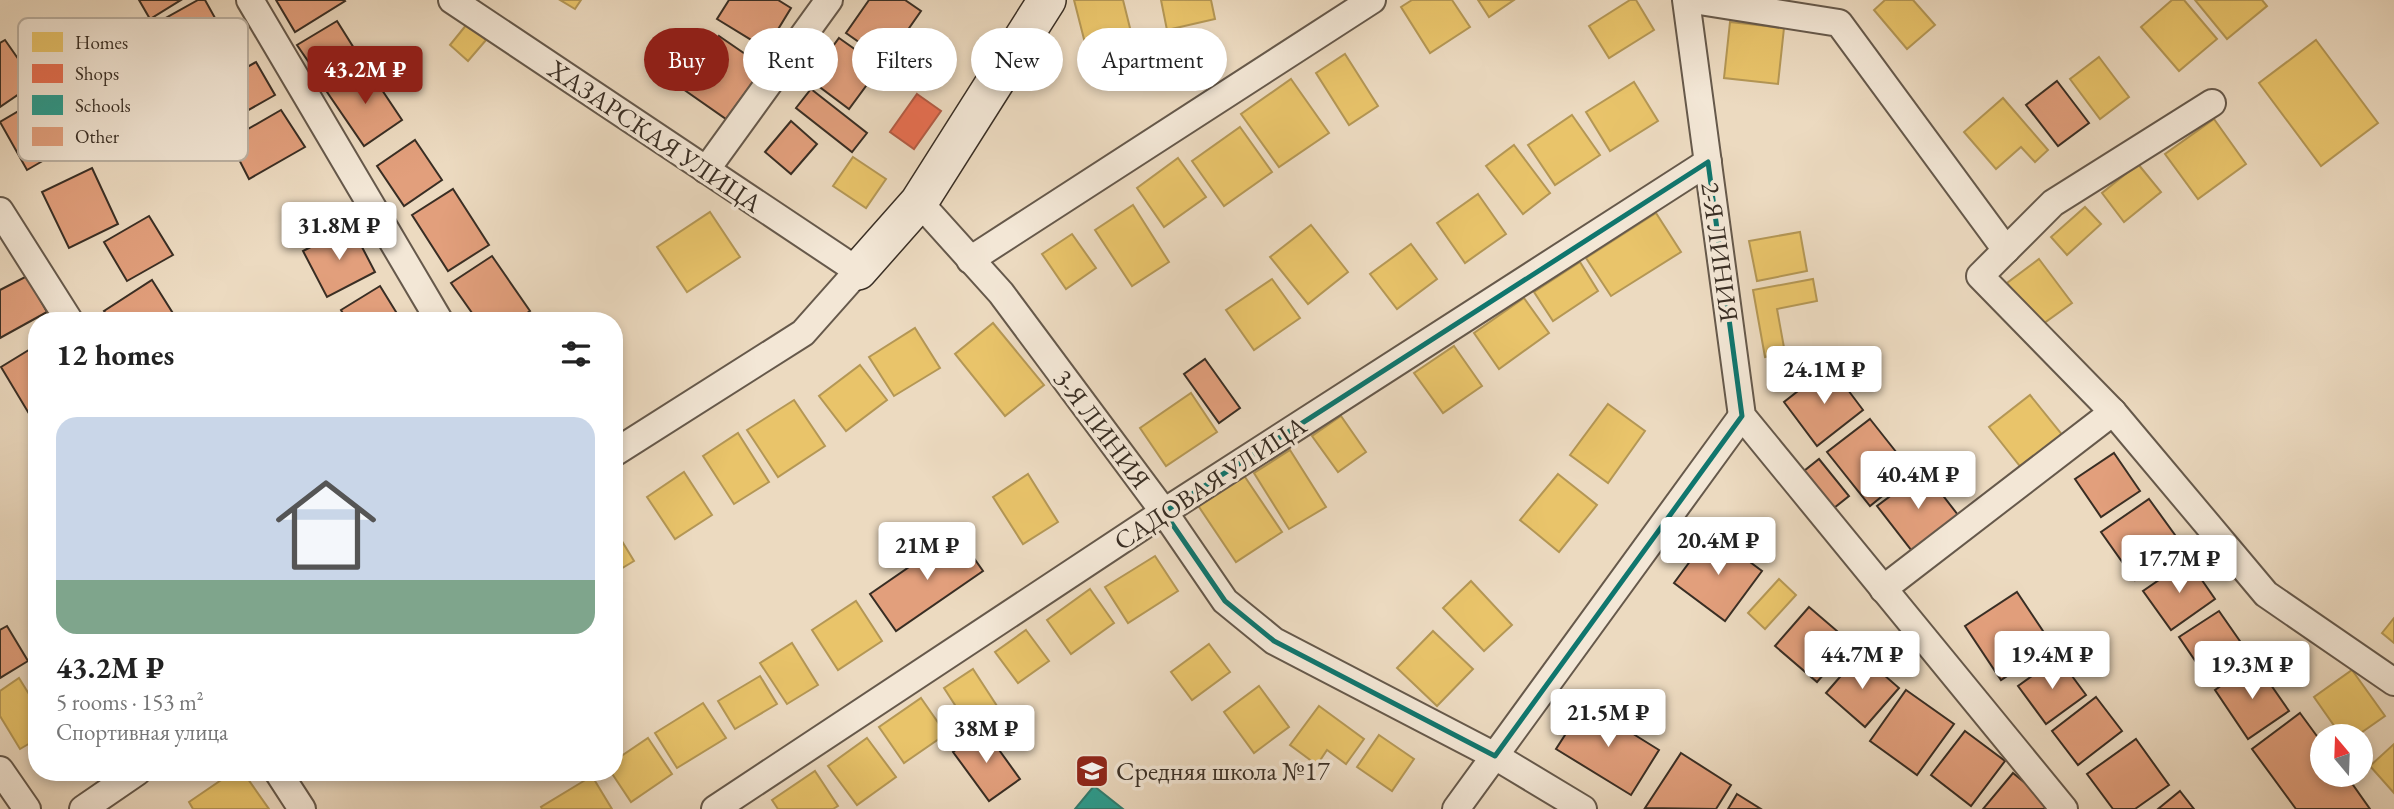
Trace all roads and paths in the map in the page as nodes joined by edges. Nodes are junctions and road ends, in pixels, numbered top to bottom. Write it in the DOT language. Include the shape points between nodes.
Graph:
graph roads {
  1 [pos="250,0"];
  2 [pos="452,0"];
  3 [pos="829,0"];
  4 [pos="1047,0"];
  5 [pos="1372,0"];
  6 [pos="1686,0"];
  7 [pos="1693,0"];
  8 [pos="480,8"];
  9 [pos="2211,103"];
  10 [pos="1708,162"];
  11 [pos="706,170"];
  12 [pos="919,202"];
  13 [pos="0,211"];
  14 [pos="2006,250"];
  15 [pos="970,260"];
  16 [pos="858,271"];
  17 [pos="64,312"];
  18 [pos="434,312"];
  19 [pos="2113,412"];
  20 [pos="1742,416"];
  21 [pos="623,447"];
  22 [pos="1164,512"];
  23 [pos="1883,589"];
  24 [pos="2394,682"];
  25 [pos="1495,756"];
  26 [pos="0,770"];
  27 [pos="124,781"];
  28 [pos="284,781"];
  29 [pos="27,809"];
  30 [pos="83,809"];
  31 [pos="302,809"];
  32 [pos="715,809"];
  33 [pos="1456,809"];
  34 [pos="1583,809"];
  35 [pos="2064,809"];
  1 -- 18 [label="street"];
  2 -- 8 [label="street, ХАЗАРСКАЯ УЛИЦА"];
  3 -- 11 [label="street"];
  4 -- 12 [label="street"];
  5 -- 15 [label="street"];
  6 -- 10 [label="street, 2-Я ЛИНИЯ"];
  7 -- 14 [label="street" via="1839,23"];
  8 -- 11 [label="street, ХАЗАРСКАЯ УЛИЦА"];
  9 -- 14 [label="street" via="2053,203"];
  10 -- 20 [label="street, 2-Я ЛИНИЯ"];
  10 -- 22 [label="street, САДОВАЯ УЛИЦА"];
  11 -- 16 [label="street, ХАЗАРСКАЯ УЛИЦА"];
  12 -- 15 [label="street, 3-Я ЛИНИЯ"];
  12 -- 16 [label="street"];
  13 -- 17 [label="street"];
  14 -- 19 [label="street" via="1980,276"];
  15 -- 22 [label="street, 3-Я ЛИНИЯ" via="1001,293"];
  16 -- 21 [label="street" via="803,333"];
  19 -- 23 [label="street"];
  19 -- 24 [label="street" via="2266,594"];
  20 -- 23 [label="street"];
  20 -- 25 [label="street"];
  22 -- 25 [label="street, 3-Я ЛИНИЯ" via="1225,601 1273,641"];
  22 -- 32 [label="street, САДОВАЯ УЛИЦА"];
  23 -- 35 [label="street"];
  25 -- 33 [label="street"];
  25 -- 34 [label="street, 3-Я ЛИНИЯ"];
  26 -- 29 [label="street"];
  27 -- 30 [label="street"];
  28 -- 31 [label="street"];
}
